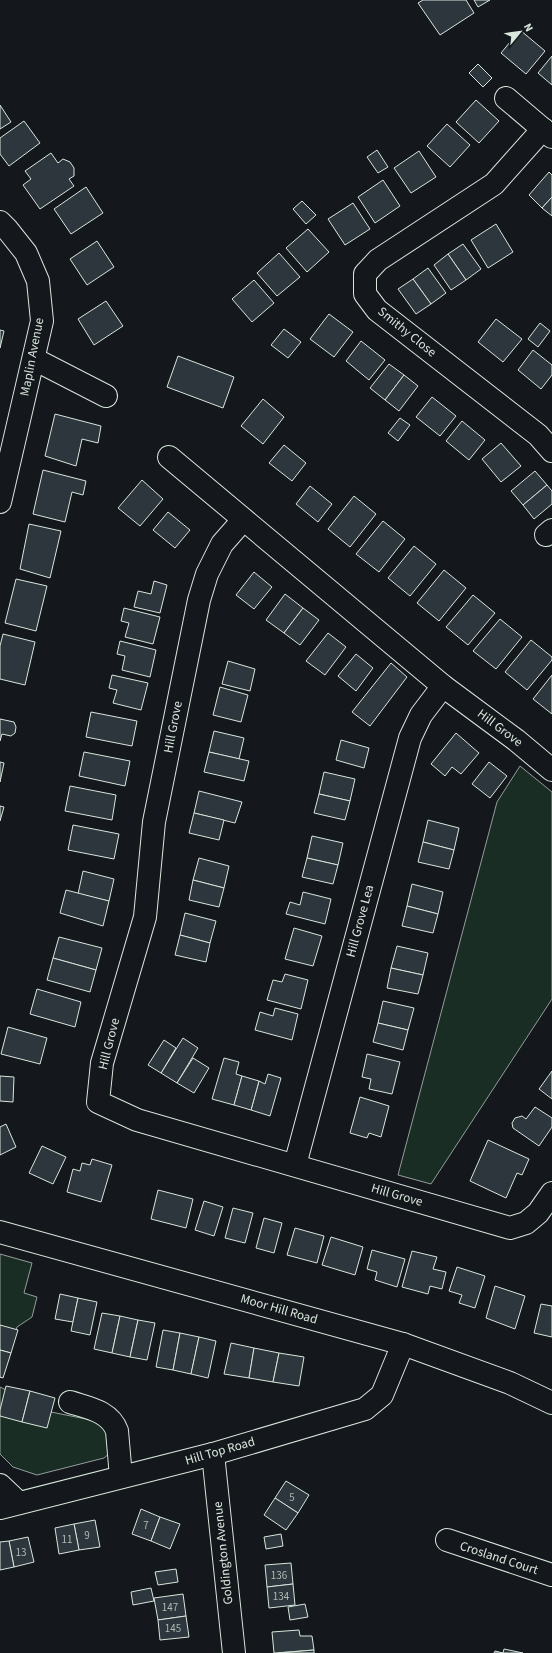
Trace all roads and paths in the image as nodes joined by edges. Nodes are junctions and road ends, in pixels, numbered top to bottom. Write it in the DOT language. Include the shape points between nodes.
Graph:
graph roads {
  1 [pos="506,98"];
  2 [pos="547,133"];
  3 [pos="0,222"];
  4 [pos="34,359"];
  5 [pos="106,396"];
  6 [pos="552,451"];
  7 [pos="168,457"];
  8 [pos="0,502"];
  9 [pos="243,520"];
  10 [pos="443,686"];
  11 [pos="552,770"];
  12 [pos="295,1165"];
  13 [pos="552,1193"];
  14 [pos="0,1232"];
  15 [pos="403,1344"];
  16 [pos="70,1402"];
  17 [pos="552,1403"];
  18 [pos="213,1454"];
  19 [pos="121,1477"];
  20 [pos="0,1485"];
  21 [pos="9,1506"];
  22 [pos="447,1540"];
  23 [pos="552,1575"];
  24 [pos="234,1653"];
  1 -- 2 [label="street"];
  2 -- 6 [label="street, Smithy Close" via="494,184 378,260 366,274 365,294 377,310 538,435"];
  3 -- 4 [label="street, Maplin Avenue" via="26,253 38,281 42,322"];
  4 -- 5 [label="street"];
  4 -- 8 [label="street, Maplin Avenue"];
  7 -- 9 [label="street, Hill Grove"];
  9 -- 10 [label="street, Hill Grove"];
  9 -- 12 [label="street, Hill Grove" via="222,544 207,574 199,600 154,822 145,917 102,1063 98,1102 137,1120"];
  10 -- 11 [label="street, Hill Grove"];
  10 -- 12 [label="street, Hill Grove Lea" via="421,715 410,738"];
  12 -- 13 [label="street, Hill Grove" via="510,1228 526,1223 538,1213"];
  14 -- 15 [label="street, Moor Hill Road"];
  15 -- 17 [label="street, Moor Hill Road" via="510,1383"];
  15 -- 18 [label="street, Hill Top Road" via="382,1395 365,1409"];
  16 -- 19 [label="street" via="100,1412 110,1418 115,1425"];
  18 -- 19 [label="street, Hill Top Road"];
  18 -- 24 [label="street, Goldington Avenue"];
  19 -- 21 [label="street, Hill Top Road"];
  20 -- 21 [label="street"];
  22 -- 23 [label="street, Crosland Court"];
}
